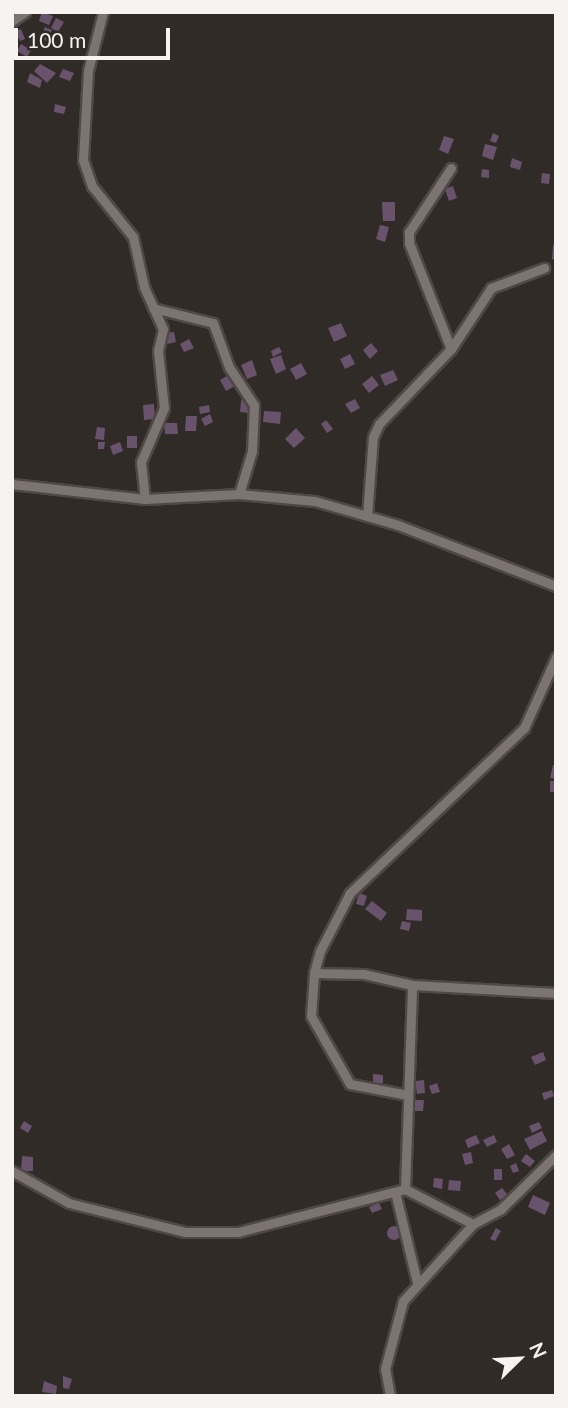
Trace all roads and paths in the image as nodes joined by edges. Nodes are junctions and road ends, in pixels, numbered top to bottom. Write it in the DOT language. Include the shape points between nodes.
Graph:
graph roads {
  1 [pos="25,12"];
  2 [pos="103,12"];
  3 [pos="12,21"];
  4 [pos="451,168"];
  5 [pos="544,268"];
  6 [pos="153,308"];
  7 [pos="451,349"];
  8 [pos="12,484"];
  9 [pos="239,494"];
  10 [pos="145,499"];
  11 [pos="367,516"];
  12 [pos="556,586"];
  13 [pos="556,657"];
  14 [pos="314,973"];
  15 [pos="412,985"];
  16 [pos="556,993"];
  17 [pos="408,1095"];
  18 [pos="556,1155"];
  19 [pos="12,1171"];
  20 [pos="400,1190"];
  21 [pos="473,1224"];
  22 [pos="418,1282"];
  23 [pos="390,1396"];
  1 -- 3 [label="street"];
  2 -- 6 [label="street" via="88,71 83,160 92,186 133,237"];
  4 -- 7 [label="street" via="409,232 409,243"];
  5 -- 7 [label="street" via="491,288"];
  6 -- 9 [label="street" via="213,323 229,367 254,405 252,451"];
  6 -- 10 [label="street" via="163,329 158,351 164,408 141,462"];
  7 -- 11 [label="street" via="379,424 373,437"];
  8 -- 10 [label="street"];
  9 -- 10 [label="street"];
  9 -- 11 [label="street" via="315,501"];
  11 -- 12 [label="street"];
  13 -- 14 [label="street" via="518,736 350,893 320,950"];
  14 -- 15 [label="street" via="364,974"];
  14 -- 17 [label="street" via="311,1016 351,1084"];
  15 -- 16 [label="street"];
  15 -- 17 [label="street"];
  17 -- 20 [label="street"];
  18 -- 21 [label="street" via="501,1209"];
  19 -- 20 [label="street" via="68,1203 185,1232 238,1232"];
  20 -- 21 [label="street"];
  20 -- 22 [label="street"];
  21 -- 22 [label="street"];
  22 -- 23 [label="street" via="403,1301 390,1344 385,1369"];
}
